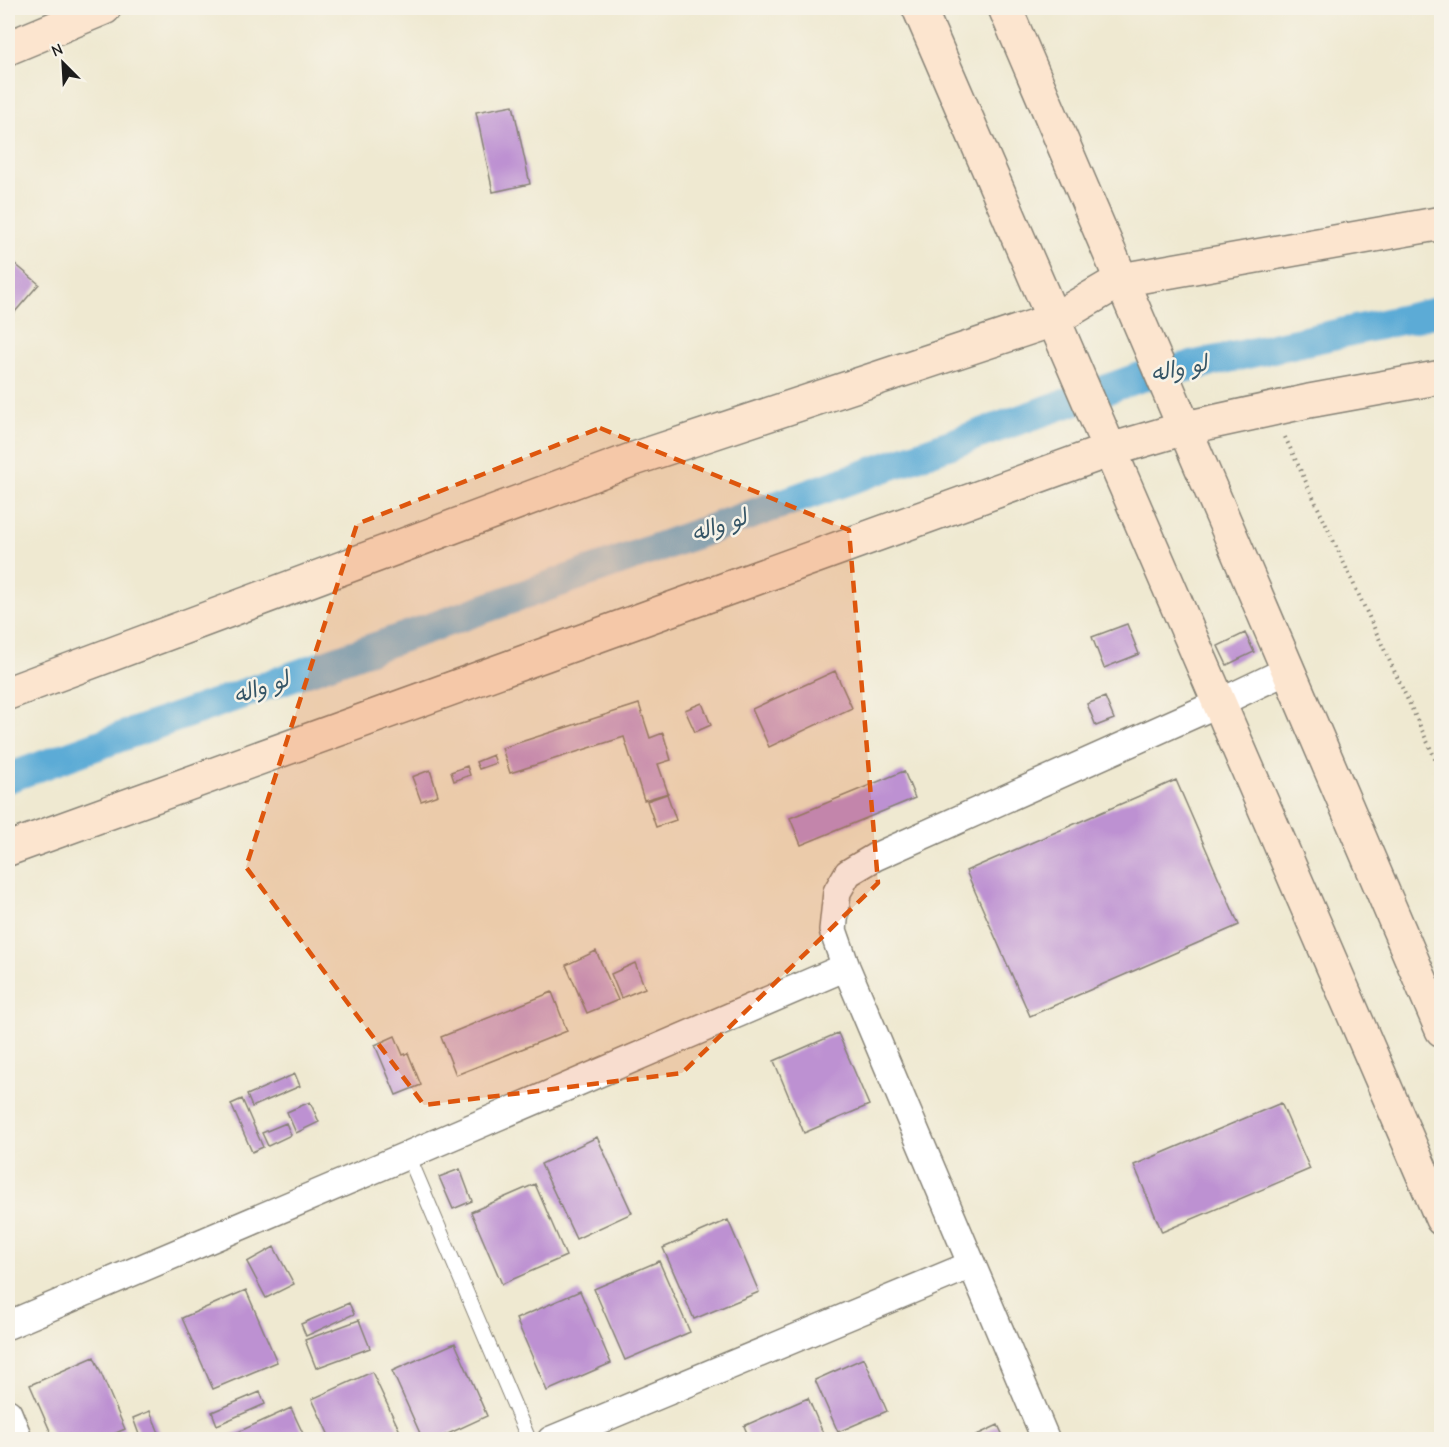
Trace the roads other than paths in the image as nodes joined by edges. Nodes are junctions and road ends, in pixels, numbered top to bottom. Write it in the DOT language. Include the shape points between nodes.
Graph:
graph roads {
  1 [pos="104,8"];
  2 [pos="919,8"];
  3 [pos="1005,8"];
  4 [pos="8,48"];
  5 [pos="1442,222"];
  6 [pos="1127,293"];
  7 [pos="1058,331"];
  8 [pos="1442,377"];
  9 [pos="1179,416"];
  10 [pos="1105,439"];
  11 [pos="1288,670"];
  12 [pos="8,693"];
  13 [pos="1219,703"];
  14 [pos="8,849"];
  15 [pos="846,967"];
  16 [pos="1442,1030"];
  17 [pos="408,1155"];
  18 [pos="1442,1219"];
  19 [pos="971,1265"];
  20 [pos="8,1325"];
  21 [pos="8,1413"];
  22 [pos="19,1440"];
  23 [pos="529,1440"];
  24 [pos="551,1440"];
  25 [pos="1046,1440"];
  1 -- 4 [label="street"];
  2 -- 7 [label="street"];
  3 -- 6 [label="street"];
  5 -- 6 [label="street"];
  6 -- 7 [label="street"];
  6 -- 9 [label="street"];
  7 -- 10 [label="street"];
  7 -- 12 [label="street" via="634,459"];
  8 -- 9 [label="street" via="1272,410"];
  9 -- 10 [label="street"];
  9 -- 11 [label="street"];
  10 -- 13 [label="street"];
  10 -- 14 [label="street"];
  11 -- 13 [label="street"];
  11 -- 16 [label="street"];
  13 -- 15 [label="street" via="875,857 848,873 837,892 833,930"];
  13 -- 18 [label="street"];
  15 -- 17 [label="street"];
  15 -- 19 [label="street"];
  17 -- 20 [label="street"];
  17 -- 23 [label="lane"];
  19 -- 24 [label="street"];
  19 -- 25 [label="street"];
  21 -- 22 [label="street"];
}
